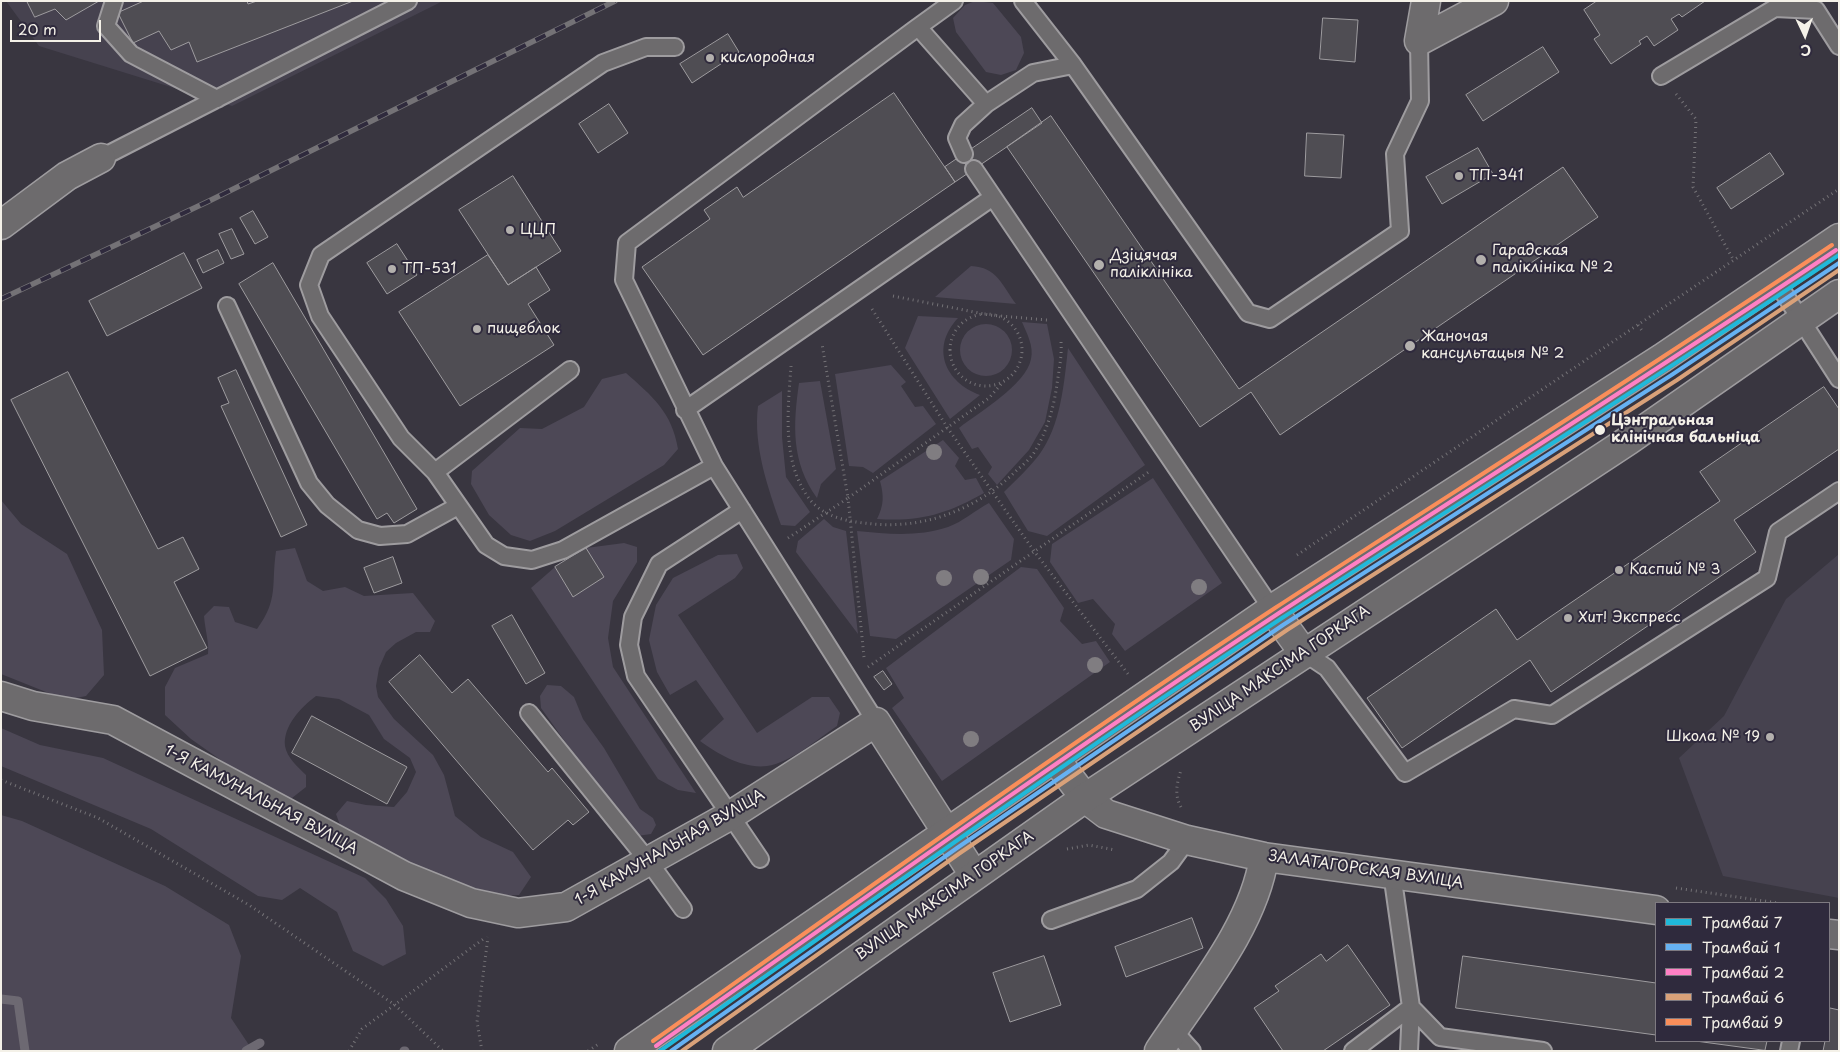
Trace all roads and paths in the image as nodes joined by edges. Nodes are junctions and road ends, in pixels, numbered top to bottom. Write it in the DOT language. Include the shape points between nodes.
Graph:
graph roads {
  1 [pos="114,1"];
  2 [pos="408,1"];
  3 [pos="954,1"];
  4 [pos="1023,1"];
  5 [pos="1426,1"];
  6 [pos="1494,1"];
  7 [pos="918,27"];
  8 [pos="1419,41"];
  9 [pos="1839,46"];
  10 [pos="675,47"];
  11 [pos="1073,65"];
  12 [pos="1661,76"];
  13 [pos="217,99"];
  14 [pos="986,104"];
  15 [pos="964,154"];
  16 [pos="101,158"];
  17 [pos="974,169"];
  18 [pos="993,197"];
  19 [pos="1,225"];
  20 [pos="1839,238"];
  21 [pos="1734,261"];
  22 [pos="1776,281"];
  23 [pos="860,289"];
  24 [pos="1839,294"];
  25 [pos="227,306"];
  26 [pos="990,315"];
  27 [pos="817,319"];
  28 [pos="1801,320"];
  29 [pos="1050,321"];
  30 [pos="1638,325"];
  31 [pos="1643,332"];
  32 [pos="794,335"];
  33 [pos="1061,340"];
  34 [pos="570,370"];
  35 [pos="1839,378"];
  36 [pos="1002,383"];
  37 [pos="685,410"];
  38 [pos="947,427"];
  39 [pos="714,466"];
  40 [pos="1155,468"];
  41 [pos="435,472"];
  42 [pos="1839,491"];
  43 [pos="993,492"];
  44 [pos="848,498"];
  45 [pos="458,506"];
  46 [pos="742,510"];
  47 [pos="827,512"];
  48 [pos="851,522"];
  49 [pos="768,551"];
  50 [pos="1034,552"];
  51 [pos="1272,610"];
  52 [pos="1303,652"];
  53 [pos="1134,682"];
  54 [pos="1,696"];
  55 [pos="529,713"];
  56 [pos="876,722"];
  57 [pos="1056,760"];
  58 [pos="1,780"];
  59 [pos="1085,798"];
  60 [pos="731,815"];
  61 [pos="946,833"];
  62 [pos="1187,840"];
  63 [pos="1264,857"];
  64 [pos="760,859"];
  65 [pos="649,862"];
  66 [pos="1392,873"];
  67 [pos="974,875"];
  68 [pos="683,909"];
  69 [pos="1655,910"];
  70 [pos="1051,920"];
  71 [pos="395,1005"];
  72 [pos="1411,1007"];
  73 [pos="1166,1040"];
  74 [pos="598,1044"];
  75 [pos="349,1051"];
  76 [pos="443,1051"];
  77 [pos="482,1051"];
  78 [pos="588,1051"];
  79 [pos="629,1051"];
  80 [pos="727,1051"];
  81 [pos="1192,1051"];
  82 [pos="1352,1051"];
  83 [pos="1409,1051"];
  84 [pos="1543,1051"];
  1 -- 13 [label="lane" via="106,26 131,54"];
  2 -- 13 [label="lane"];
  3 -- 7 [label="lane"];
  4 -- 11 [label="lane"];
  5 -- 8 [label="main road"];
  6 -- 8 [label="main road"];
  7 -- 14 [label="lane"];
  7 -- 37 [label="lane" via="627,243 624,280"];
  8 -- 11 [label="lane" via="1420,100 1395,154 1400,231 1270,319 1248,313"];
  9 -- 12 [label="lane" via="1816,10 1775,8"];
  10 -- 41 [label="lane" via="646,47 603,63 321,255 310,285 320,316 400,438"];
  11 -- 14 [label="lane" via="1033,73"];
  12 -- 21 [label="path" via="1696,119 1693,187"];
  13 -- 16 [label="lane"];
  14 -- 15 [label="lane" via="957,138"];
  16 -- 19 [label="main road" via="67,176"];
  17 -- 18 [label="lane"];
  18 -- 23 [label="lane"];
  18 -- 51 [label="lane"];
  20 -- 22 [label="main road"];
  22 -- 28 [label="lane"];
  22 -- 51 [label="main road"];
  23 -- 26 [label="path"];
  23 -- 27 [label="lane"];
  23 -- 38 [label="path"];
  24 -- 28 [label="main road, ВУЛІЦА МАКСІМА ГОРКАГА"];
  25 -- 45 [label="lane" via="309,483 327,505 358,530 380,536 407,534"];
  26 -- 29 [label="path"];
  26 -- 36 [label="path" via="1014,327 1022,344 1016,371"];
  26 -- 36 [label="path" via="971,318 957,330 952,338 951,357 959,374 966,380 983,386"];
  27 -- 32 [label="lane"];
  27 -- 44 [label="path"];
  28 -- 35 [label="lane"];
  28 -- 52 [label="main road, ВУЛІЦА МАКСІМА ГОРКАГА" via="1629,440"];
  30 -- 31 [label="path"];
  32 -- 37 [label="lane"];
  32 -- 47 [label="path" via="788,421 790,447 794,468 802,485 812,501"];
  33 -- 43 [label="path" via="1058,381 1048,424 1035,453"];
  34 -- 41 [label="lane"];
  36 -- 38 [label="path" via="989,398"];
  37 -- 39 [label="lane"];
  38 -- 43 [label="path"];
  38 -- 44 [label="path"];
  39 -- 45 [label="lane" via="563,550 532,560 504,556 486,545"];
  39 -- 46 [label="lane"];
  40 -- 50 [label="path"];
  41 -- 45 [label="lane"];
  42 -- 52 [label="lane" via="1778,532 1767,578 1552,715 1514,709 1405,773 1327,668"];
  43 -- 48 [label="path" via="941,518 890,525"];
  43 -- 50 [label="path"];
  44 -- 47 [label="path"];
  44 -- 48 [label="path"];
  46 -- 49 [label="lane"];
  46 -- 60 [label="lane" via="659,564 633,618 629,645 636,676"];
  47 -- 48 [label="path"];
  47 -- 49 [label="path"];
  48 -- 50 [label="path" via="865,669"];
  49 -- 56 [label="lane"];
  50 -- 53 [label="path"];
  51 -- 52 [label="main road"];
  51 -- 57 [label="main road"];
  52 -- 59 [label="main road, ВУЛІЦА МАКСІМА ГОРКАГА"];
  54 -- 65 [label="main road, 1-Я КАМУНАЛЬНАЯ ВУЛІЦА" via="33,706 113,720 404,876 471,903 518,913 566,907"];
  55 -- 65 [label="lane"];
  56 -- 60 [label="main road, 1-Я КАМУНАЛЬНАЯ ВУЛІЦА"];
  56 -- 61 [label="main road"];
  57 -- 59 [label="main road, ЗАЛАТАГОРСКАЯ ВУЛІЦА"];
  57 -- 61 [label="main road"];
  58 -- 71 [label="path" via="98,818 249,905"];
  59 -- 62 [label="main road, ЗАЛАТАГОРСКАЯ ВУЛІЦА" via="1106,814"];
  59 -- 67 [label="main road, ВУЛІЦА МАКСІМА ГОРКАГА"];
  60 -- 64 [label="lane"];
  60 -- 65 [label="main road, 1-Я КАМУНАЛЬНАЯ ВУЛІЦА"];
  61 -- 67 [label="main road"];
  61 -- 79 [label="main road"];
  62 -- 63 [label="main road, ЗАЛАТАГОРСКАЯ ВУЛІЦА"];
  62 -- 70 [label="lane" via="1171,862 1137,889"];
  63 -- 66 [label="main road, ЗАЛАТАГОРСКАЯ ВУЛІЦА"];
  63 -- 73 [label="main road" via="1261,875 1242,925"];
  65 -- 68 [label="lane"];
  66 -- 69 [label="main road, ЗАЛАТАГОРСКАЯ ВУЛІЦА"];
  66 -- 72 [label="lane"];
  67 -- 80 [label="main road, ВУЛІЦА МАКСІМА ГОРКАГА"];
  71 -- 75 [label="path" via="362,1029"];
  71 -- 76 [label="path"];
  71 -- 77 [label="path" via="488,935 477,1022"];
  72 -- 82 [label="lane"];
  72 -- 83 [label="lane"];
  72 -- 84 [label="lane" via="1440,1037"];
  73 -- 81 [label="lane"];
  74 -- 78 [label="path"];
}
